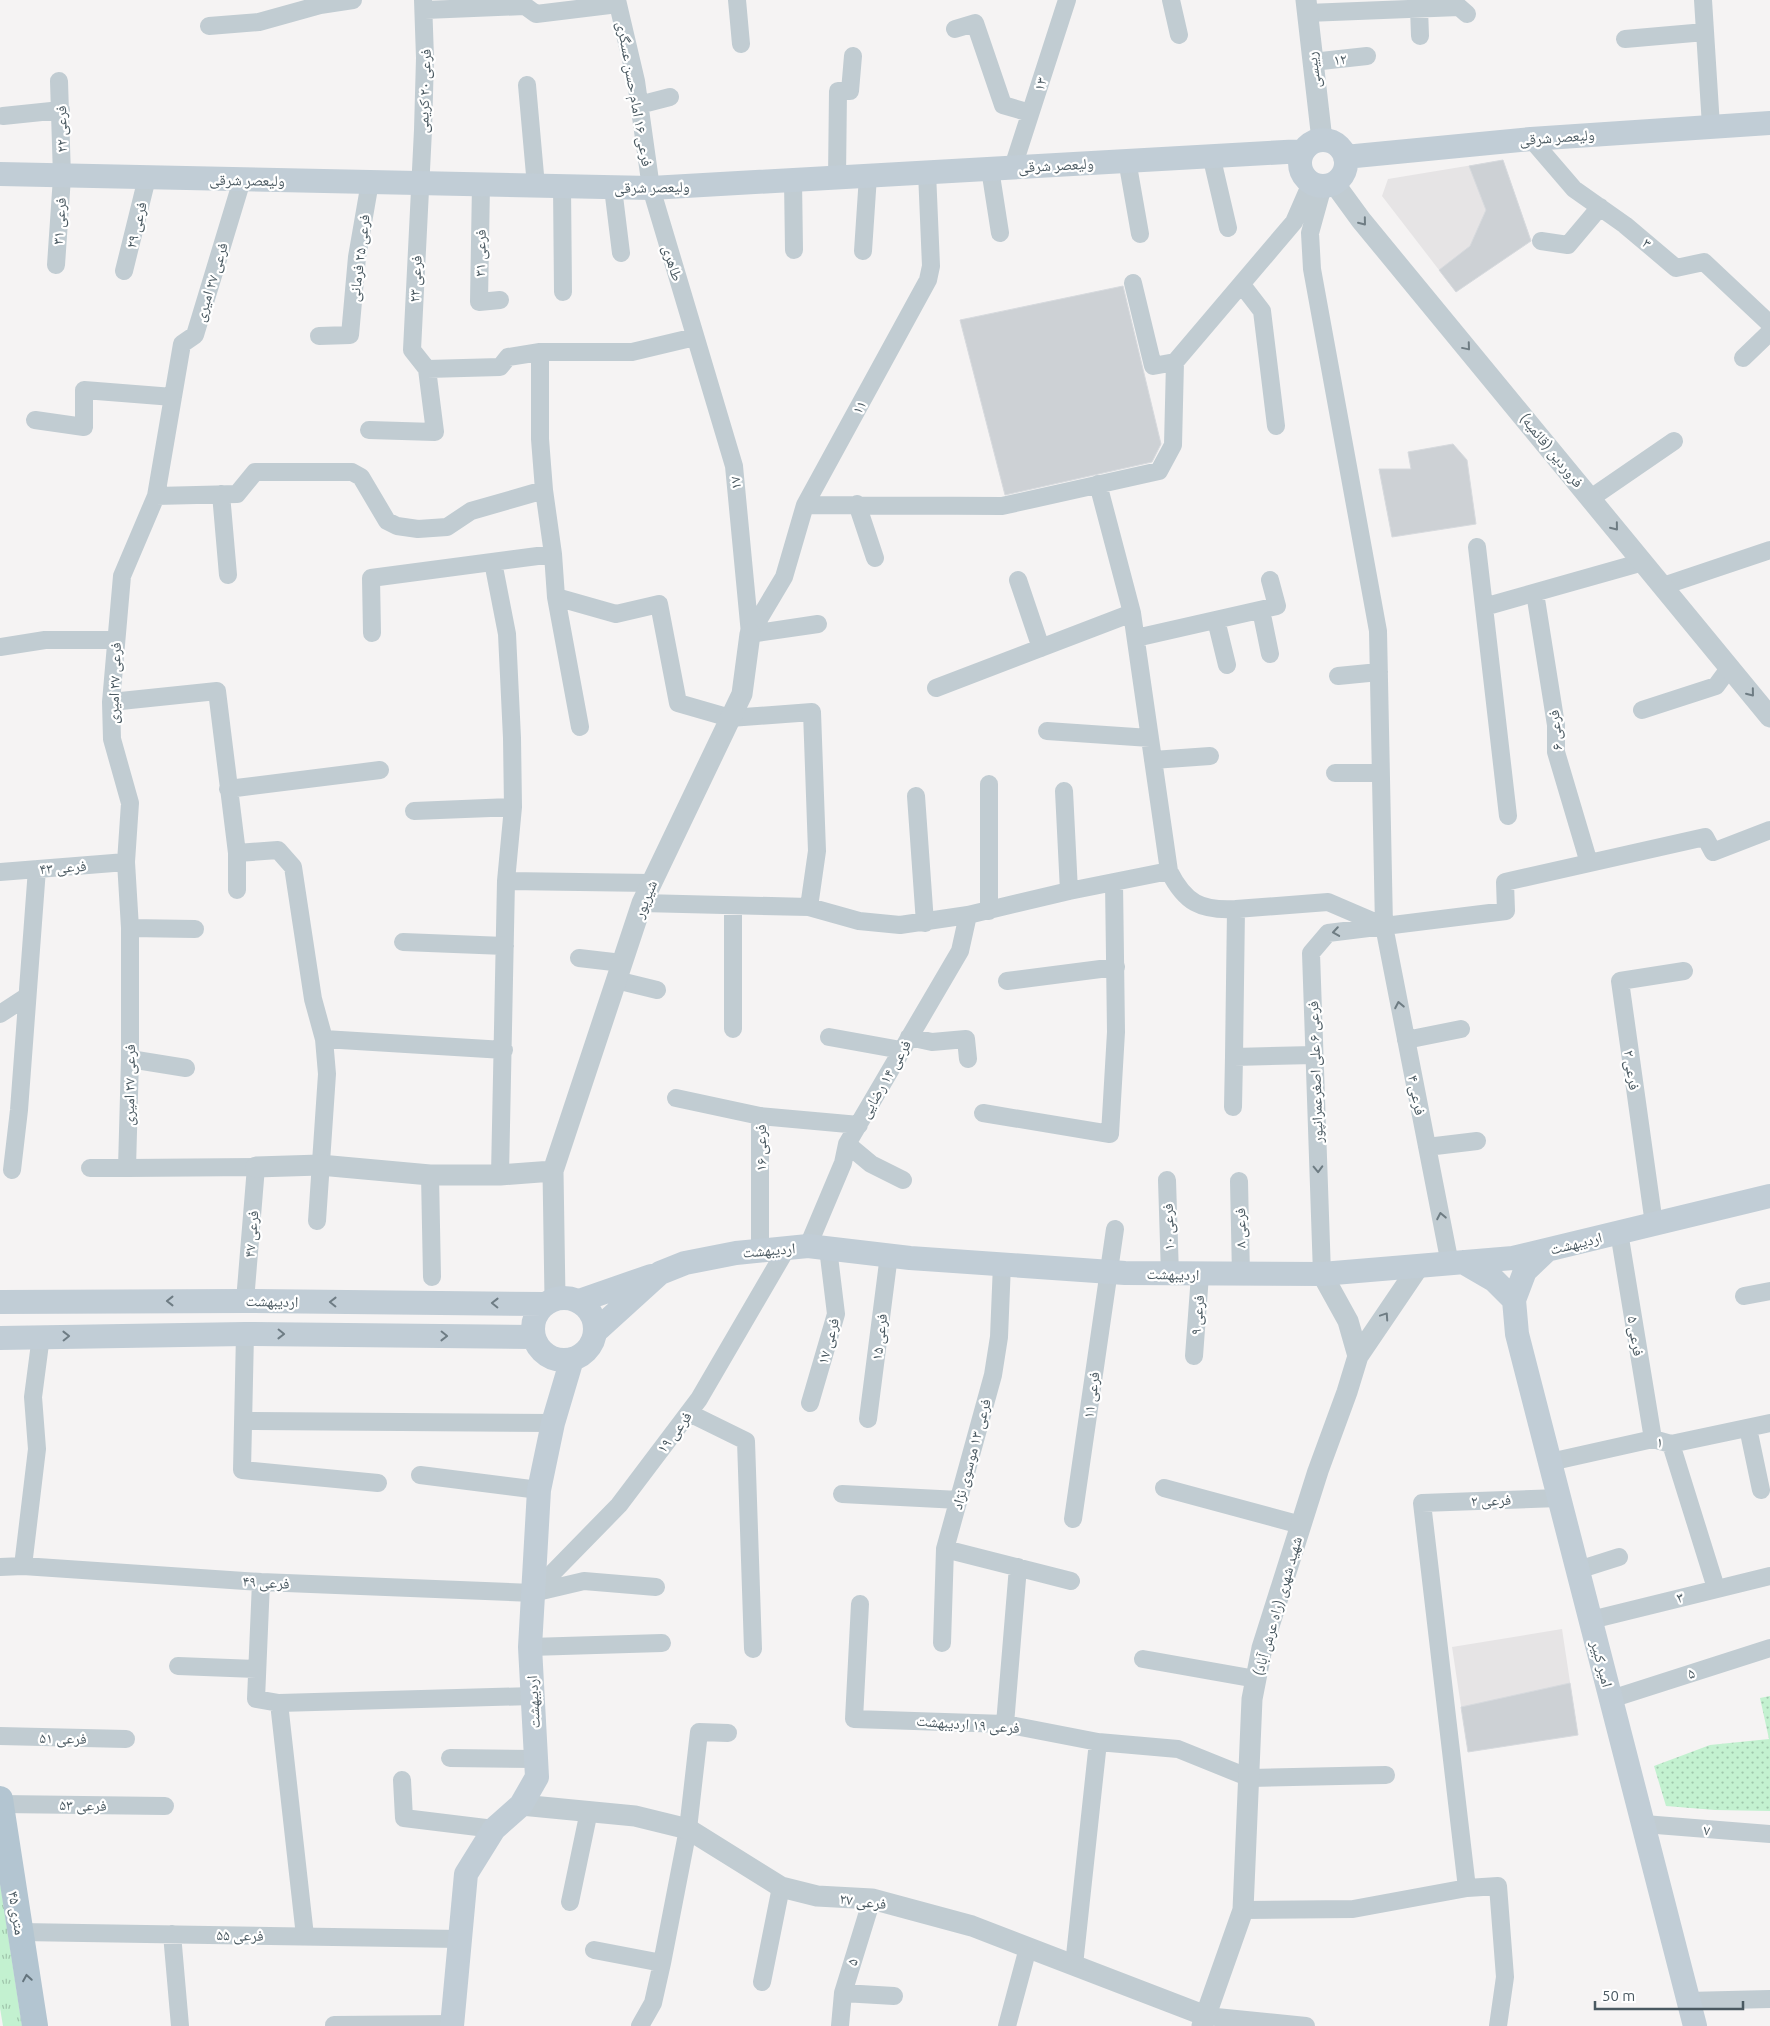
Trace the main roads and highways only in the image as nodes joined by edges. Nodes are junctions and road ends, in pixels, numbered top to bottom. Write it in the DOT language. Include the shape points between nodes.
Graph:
graph roads {
  1 [pos="1770,123"];
  2 [pos="1312,146"];
  3 [pos="1345,157"];
  4 [pos="0,174"];
  5 [pos="1770,1196"];
  6 [pos="1547,1250"];
  7 [pos="1457,1263"];
  8 [pos="660,1274"];
  9 [pos="1514,1300"];
  10 [pos="550,1301"];
  11 [pos="579,1301"];
  12 [pos="0,1302"];
  13 [pos="595,1332"];
  14 [pos="533,1337"];
  15 [pos="0,1338"];
  16 [pos="572,1359"];
  17 [pos="0,1802"];
  18 [pos="452,2025"];
  19 [pos="34,2026"];
  20 [pos="1695,2026"];
  1 -- 3 [label="main road, ولیعصر شرقی" via="1531,139"];
  2 -- 3 [label="main road" via="1334,142"];
  2 -- 3 [label="main road" via="1300,160 1300,170 1323,184 1341,177 1346,169"];
  2 -- 4 [label="main road, ولیعصر شرقی" via="1211,156 651,188"];
  5 -- 6 [label="main road, اردیبهشت"];
  6 -- 7 [label="main road, اردیبهشت" via="1513,1258"];
  6 -- 9 [label="main road" via="1525,1271"];
  7 -- 8 [label="main road, اردیبهشت" via="1322,1274 1170,1275 808,1247 714,1256 685,1263"];
  7 -- 9 [label="main road" via="1494,1280"];
  8 -- 11 [label="main road"];
  8 -- 13 [label="main road, اردیبهشت"];
  9 -- 20 [label="main road, امیر کبیر" via="1518,1334"];
  10 -- 11 [label="main road, اردیبهشت" via="568,1297"];
  10 -- 12 [label="main road, اردیبهشت, one-way"];
  10 -- 14 [label="main road" via="536,1313"];
  11 -- 13 [label="main road" via="589,1309"];
  13 -- 16 [label="main road, اردیبهشت" via="588,1349"];
  15 -- 14 [label="main road, one-way" via="244,1334"];
  14 -- 16 [label="main road" via="548,1356"];
  16 -- 18 [label="main road, اردیبهشت" via="553,1423 539,1490 530,1647 537,1777 521,1804 494,1830 466,1874"];
  19 -- 17 [label="main road, ۴۵ متری, one-way"];
}
